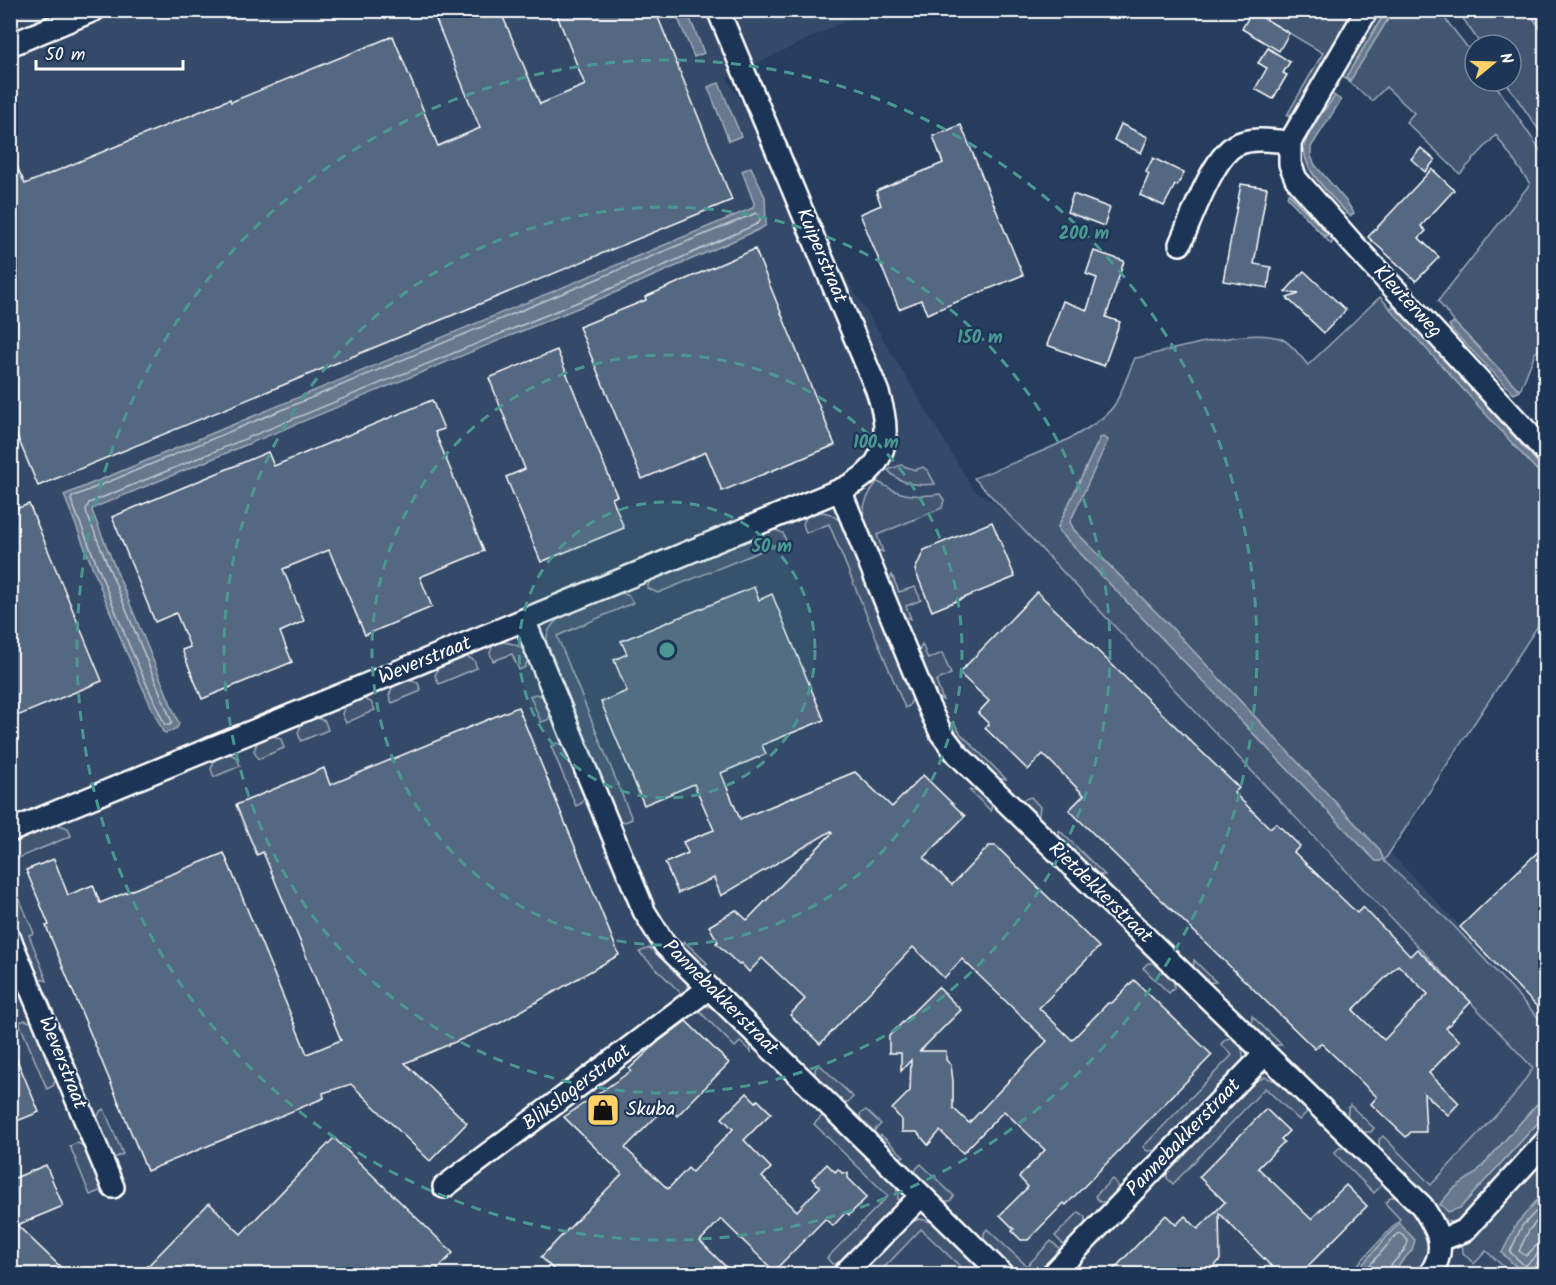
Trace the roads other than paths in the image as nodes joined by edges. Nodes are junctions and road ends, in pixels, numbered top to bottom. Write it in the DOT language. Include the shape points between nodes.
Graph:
graph roads {
  1 [pos="94,10"];
  2 [pos="718,10"];
  3 [pos="1367,10"];
  4 [pos="10,45"];
  5 [pos="1290,142"];
  6 [pos="1180,244"];
  7 [pos="1545,452"];
  8 [pos="840,490"];
  9 [pos="524,620"];
  10 [pos="10,831"];
  11 [pos="10,939"];
  12 [pos="709,988"];
  13 [pos="1265,1054"];
  14 [pos="1545,1142"];
  15 [pos="113,1187"];
  16 [pos="444,1187"];
  17 [pos="921,1196"];
  18 [pos="1440,1240"];
  19 [pos="844,1275"];
  20 [pos="1002,1275"];
  21 [pos="1053,1275"];
  22 [pos="1430,1275"];
  1 -- 4 [label="street"];
  2 -- 8 [label="street, Kuiperstraat" via="885,412 882,453 871,470 855,484"];
  3 -- 5 [label="street"];
  5 -- 6 [label="street" via="1260,140 1229,149 1218,161"];
  5 -- 7 [label="street, Kleuterweg" via="1290,164 1296,179"];
  8 -- 9 [label="street, Weverstraat"];
  8 -- 13 [label="street, Rietdekkerstraat" via="941,733 957,754"];
  9 -- 10 [label="street, Weverstraat"];
  9 -- 12 [label="street, Pannebakkerstraat" via="644,911 665,945"];
  11 -- 15 [label="street, Weverstraat"];
  12 -- 16 [label="street, Blikslagerstraat"];
  12 -- 17 [label="street, Pannebakkerstraat"];
  13 -- 18 [label="street, Rietdekkerstraat" via="1422,1206"];
  13 -- 21 [label="street, Pannebakkerstraat"];
  14 -- 18 [label="street" via="1464,1231"];
  17 -- 19 [label="street"];
  17 -- 20 [label="street, Pannebakkerstraat"];
  18 -- 22 [label="street" via="1438,1263"];
}
